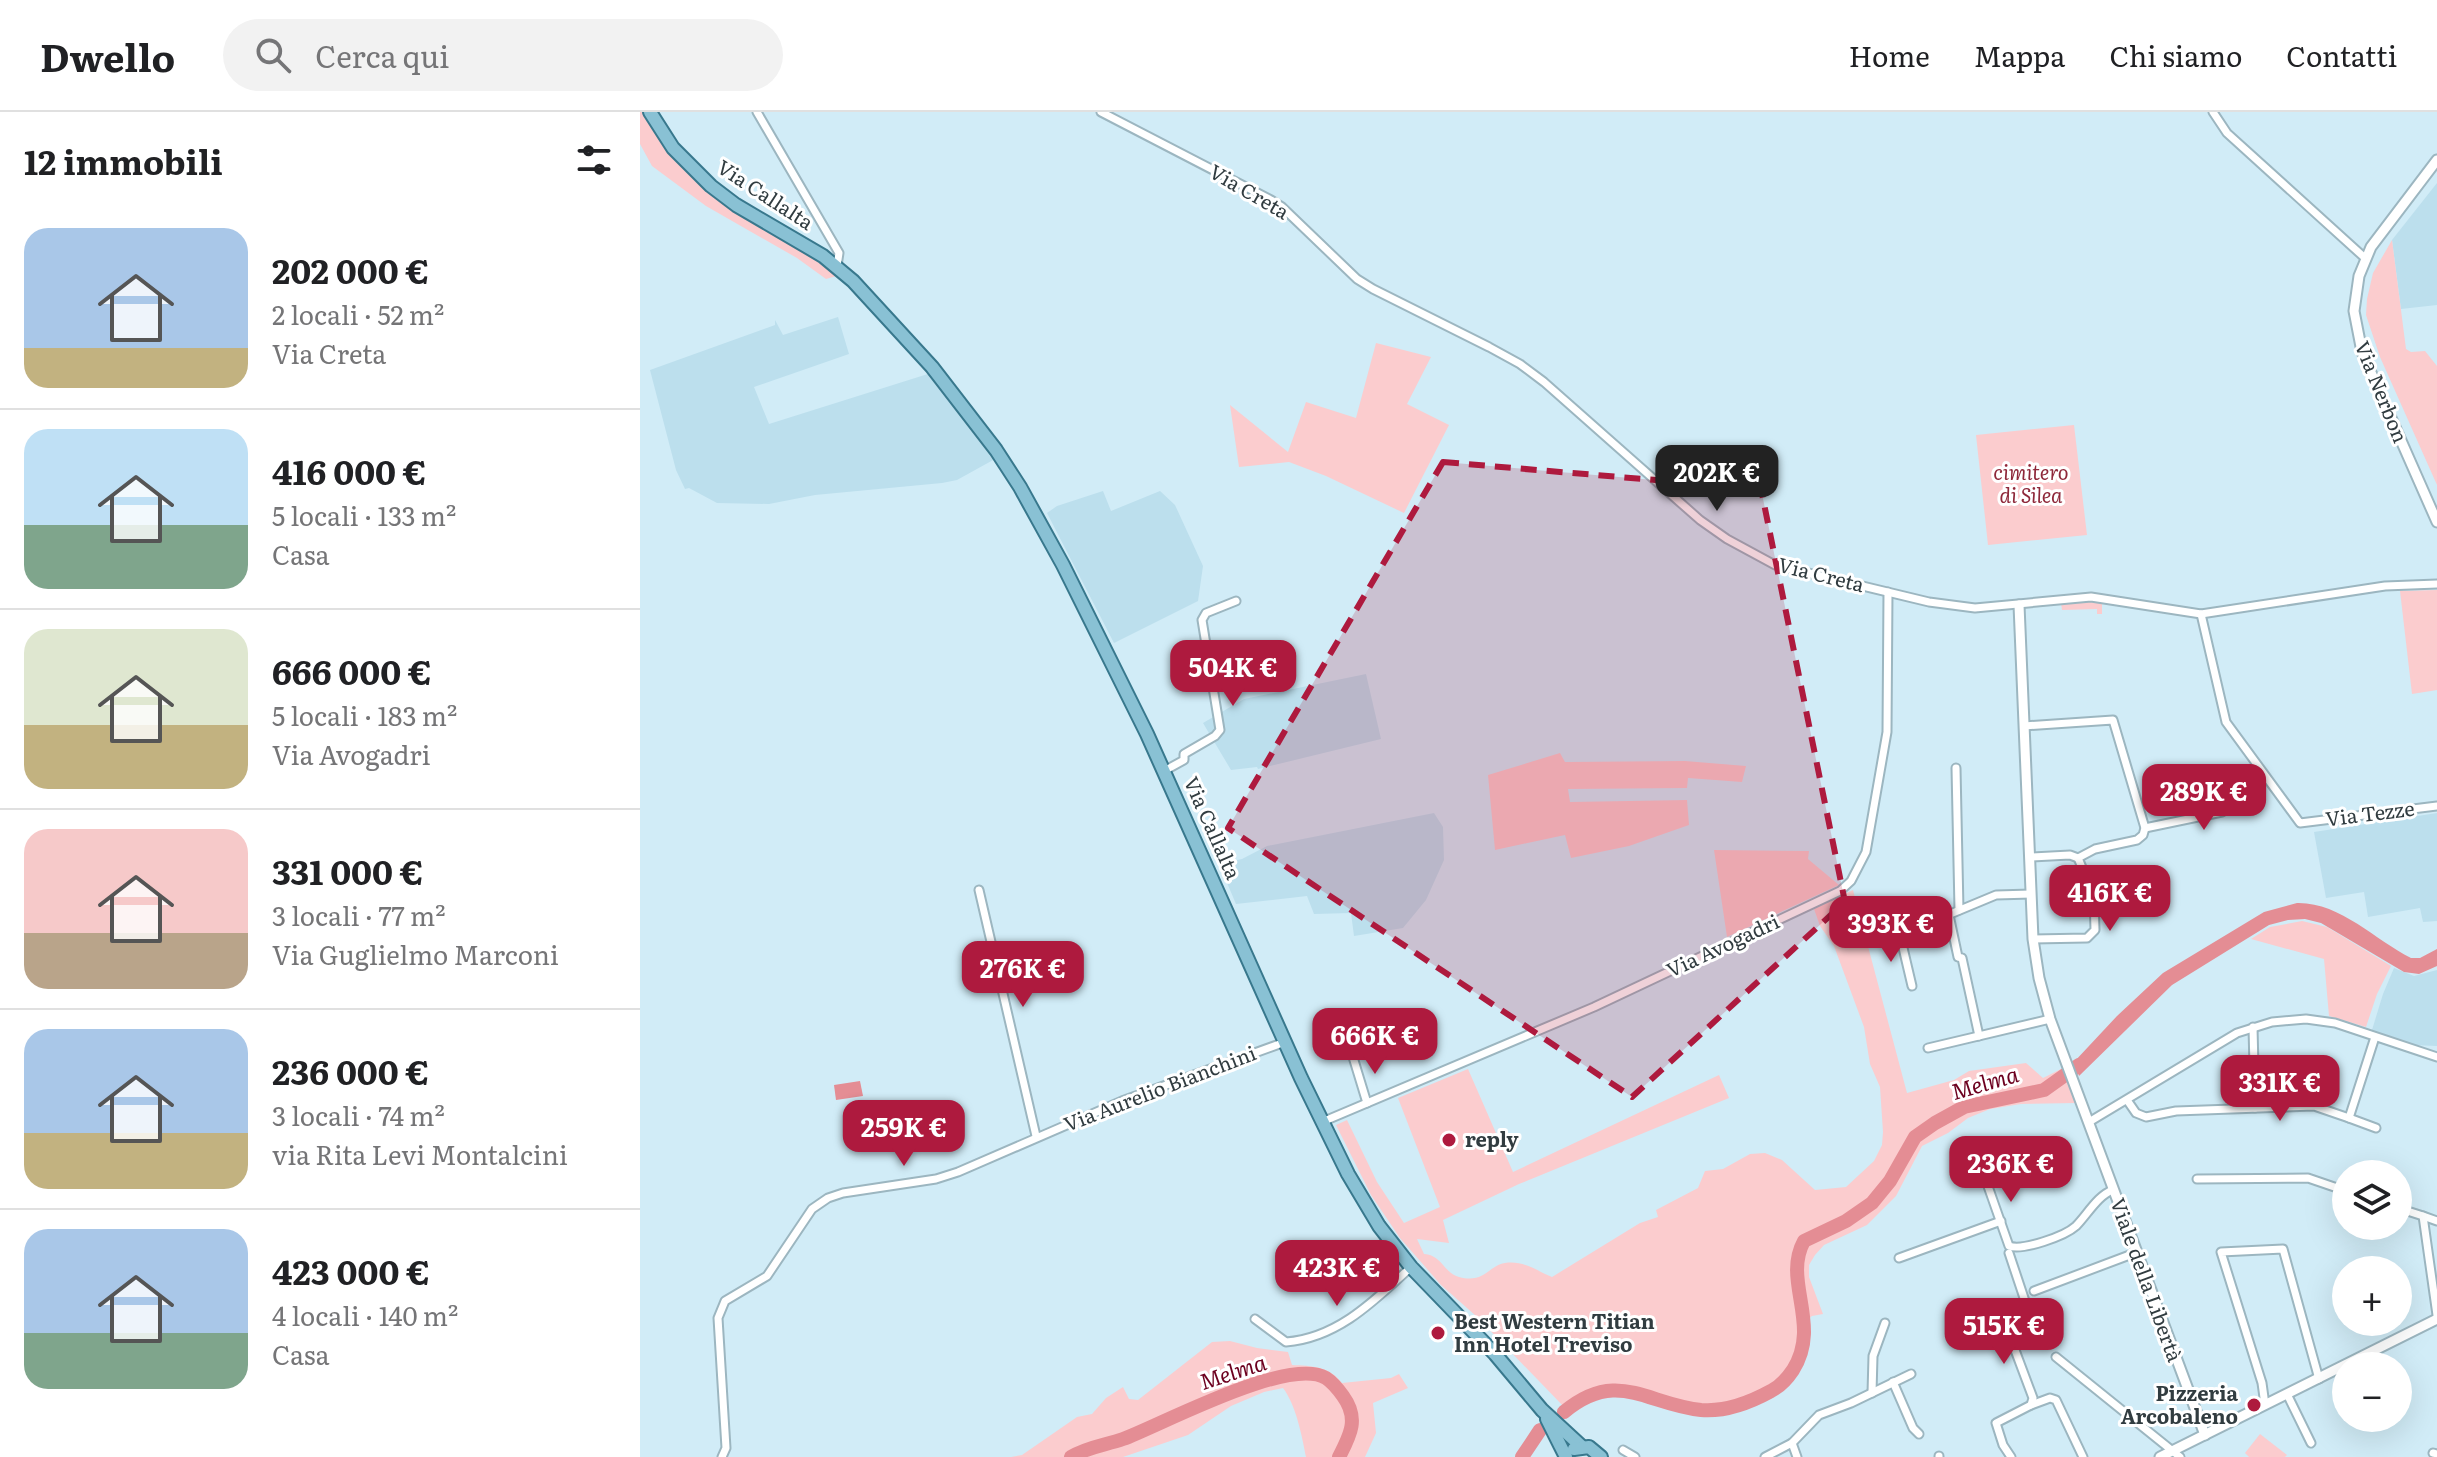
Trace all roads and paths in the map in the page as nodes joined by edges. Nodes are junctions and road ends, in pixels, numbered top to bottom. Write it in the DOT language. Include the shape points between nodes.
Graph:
graph roads {
  1 [pos="650,112"];
  2 [pos="757,112"];
  3 [pos="1101,112"];
  4 [pos="2213,112"];
  5 [pos="2437,160"];
  6 [pos="2365,258"];
  7 [pos="837,266"];
  8 [pos="2437,522"];
  9 [pos="2437,584"];
  10 [pos="1888,592"];
  11 [pos="1236,601"];
  12 [pos="2019,605"];
  13 [pos="2201,614"];
  14 [pos="2024,726"];
  15 [pos="1956,768"];
  16 [pos="1164,771"];
  17 [pos="2222,797"];
  18 [pos="2437,806"];
  19 [pos="2145,828"];
  20 [pos="2030,857"];
  21 [pos="2078,858"];
  22 [pos="979,890"];
  23 [pos="2031,894"];
  24 [pos="1959,910"];
  25 [pos="1949,915"];
  26 [pos="2033,939"];
  27 [pos="1912,986"];
  28 [pos="2050,1019"];
  29 [pos="2253,1027"];
  30 [pos="1979,1036"];
  31 [pos="2375,1037"];
  32 [pos="1285,1042"];
  33 [pos="1928,1048"];
  34 [pos="1353,1057"];
  35 [pos="2437,1057"];
  36 [pos="2127,1100"];
  37 [pos="1367,1103"];
  38 [pos="2255,1108"];
  39 [pos="2349,1118"];
  40 [pos="1322,1122"];
  41 [pos="2089,1122"];
  42 [pos="2376,1128"];
  43 [pos="1036,1136"];
  44 [pos="1983,1172"];
  45 [pos="2197,1179"];
  46 [pos="2332,1186"];
  47 [pos="2113,1190"];
  48 [pos="2412,1212"];
  49 [pos="2423,1216"];
  50 [pos="2001,1221"];
  51 [pos="2437,1221"];
  52 [pos="2009,1250"];
  53 [pos="2135,1253"];
  54 [pos="1899,1258"];
  55 [pos="1411,1267"];
  56 [pos="2034,1291"];
  57 [pos="2437,1317"];
  58 [pos="1255,1319"];
  59 [pos="1885,1323"];
  60 [pos="2379,1352"];
  61 [pos="2056,1357"];
  62 [pos="1911,1374"];
  63 [pos="2332,1374"];
  64 [pos="2319,1379"];
  65 [pos="1893,1382"];
  66 [pos="1872,1393"];
  67 [pos="2287,1394"];
  68 [pos="2031,1405"];
  69 [pos="2265,1405"];
  70 [pos="1542,1410"];
  71 [pos="1919,1434"];
  72 [pos="2205,1435"];
  73 [pos="1792,1443"];
  74 [pos="2311,1443"];
  75 [pos="1581,1446"];
  76 [pos="1623,1450"];
  77 [pos="2176,1454"];
  78 [pos="722,1457"];
  79 [pos="1566,1457"];
  80 [pos="1601,1457"];
  81 [pos="1635,1457"];
  82 [pos="1765,1457"];
  83 [pos="1797,1457"];
  84 [pos="2011,1457"];
  85 [pos="2083,1457"];
  86 [pos="2160,1457"];
  1 -- 7 [label="main road, Via Callalta" via="673,148 711,186"];
  2 -- 7 [label="street, Via Callalta" via="839,253"];
  3 -- 10 [label="street, Via Creta" via="1271,200 1357,279 1520,364 1727,539 1775,565"];
  4 -- 6 [label="street" via="2227,133"];
  5 -- 6 [label="street, Via Nerbon"];
  6 -- 8 [label="street, Via Nerbon" via="2354,301 2358,338"];
  7 -- 16 [label="main road, Via Callalta" via="932,367 996,450 1063,565"];
  9 -- 13 [label="street, Via Creta" via="2385,586"];
  10 -- 12 [label="street, Via Creta" via="1967,607"];
  10 -- 37 [label="street, Via Avogadri" via="1887,732 1866,852 1851,881 1840,891 1594,1007"];
  11 -- 16 [label="street" via="1206,613 1202,620 1220,730"];
  12 -- 13 [label="street, Via Creta" via="2091,597"];
  12 -- 14 [label="street, Viale della Libertà"];
  13 -- 18 [label="street, Via Tezze" via="2226,722 2300,823"];
  14 -- 19 [label="street" via="2113,720"];
  14 -- 20 [label="street, Viale della Libertà"];
  15 -- 24 [label="street"];
  16 -- 32 [label="main road, Via Callalta"];
  17 -- 19 [label="street" via="2222,812"];
  19 -- 21 [label="street" via="2137,840"];
  20 -- 21 [label="street"];
  20 -- 23 [label="street, Viale della Libertà"];
  21 -- 26 [label="street" via="2094,896 2095,930 2087,938"];
  22 -- 43 [label="street, Via Aurelio Bianchini"];
  23 -- 24 [label="street" via="1996,895"];
  23 -- 26 [label="street, Viale della Libertà"];
  24 -- 25 [label="street"];
  25 -- 27 [label="street" via="1898,936"];
  25 -- 30 [label="street"];
  26 -- 28 [label="street, Viale della Libertà"];
  28 -- 30 [label="street"];
  28 -- 41 [label="street, Viale della Libertà"];
  29 -- 31 [label="street" via="2306,1019"];
  29 -- 36 [label="street"];
  29 -- 38 [label="street"];
  30 -- 33 [label="street"];
  31 -- 35 [label="street"];
  31 -- 39 [label="street"];
  32 -- 40 [label="main road, Via Callalta"];
  32 -- 43 [label="street, Via Aurelio Bianchini"];
  34 -- 37 [label="street"];
  36 -- 38 [label="street" via="2146,1117"];
  36 -- 41 [label="street"];
  37 -- 40 [label="street, Via Avogadri"];
  38 -- 39 [label="street" via="2314,1106"];
  39 -- 42 [label="street"];
  40 -- 55 [label="main road, Via Callalta" via="1379,1226"];
  41 -- 47 [label="street, Viale della Libertà"];
  43 -- 78 [label="street, Via Aurelio Bianchini" via="958,1172 843,1193 812,1209 767,1276 725,1301 718,1318 726,1448"];
  44 -- 50 [label="street"];
  45 -- 46 [label="street" via="2308,1178"];
  47 -- 52 [label="street" via="2072,1230"];
  47 -- 53 [label="street, Viale della Libertà"];
  48 -- 49 [label="street"];
  49 -- 51 [label="street"];
  49 -- 57 [label="street"];
  50 -- 52 [label="street"];
  50 -- 54 [label="street"];
  52 -- 68 [label="street" via="2031,1319 2012,1342"];
  53 -- 56 [label="street"];
  53 -- 72 [label="street, Viale della Libertà"];
  55 -- 58 [label="street" via="1360,1313 1305,1340 1286,1342"];
  55 -- 70 [label="main road, Via Callalta"];
  57 -- 60 [label="street"];
  59 -- 66 [label="street" via="1873,1356"];
  61 -- 77 [label="street"];
  62 -- 65 [label="street"];
  63 -- 64 [label="street"];
  64 -- 67 [label="street"];
  64 -- 69 [label="street" via="2283,1249 2221,1252"];
  65 -- 66 [label="street"];
  65 -- 71 [label="street"];
  66 -- 73 [label="street" via="1819,1415"];
  67 -- 69 [label="street"];
  67 -- 74 [label="street"];
  68 -- 84 [label="street" via="1996,1423"];
  68 -- 85 [label="street" via="2056,1400"];
  69 -- 72 [label="street"];
  70 -- 75 [label="main road, Via Callalta"];
  70 -- 79 [label="main road, Via Callalta"];
  72 -- 77 [label="street"];
  73 -- 82 [label="street"];
  73 -- 83 [label="street"];
  75 -- 79 [label="main road"];
  75 -- 80 [label="main road, Via Callalta"];
  76 -- 81 [label="street"];
  77 -- 86 [label="street"];
}
